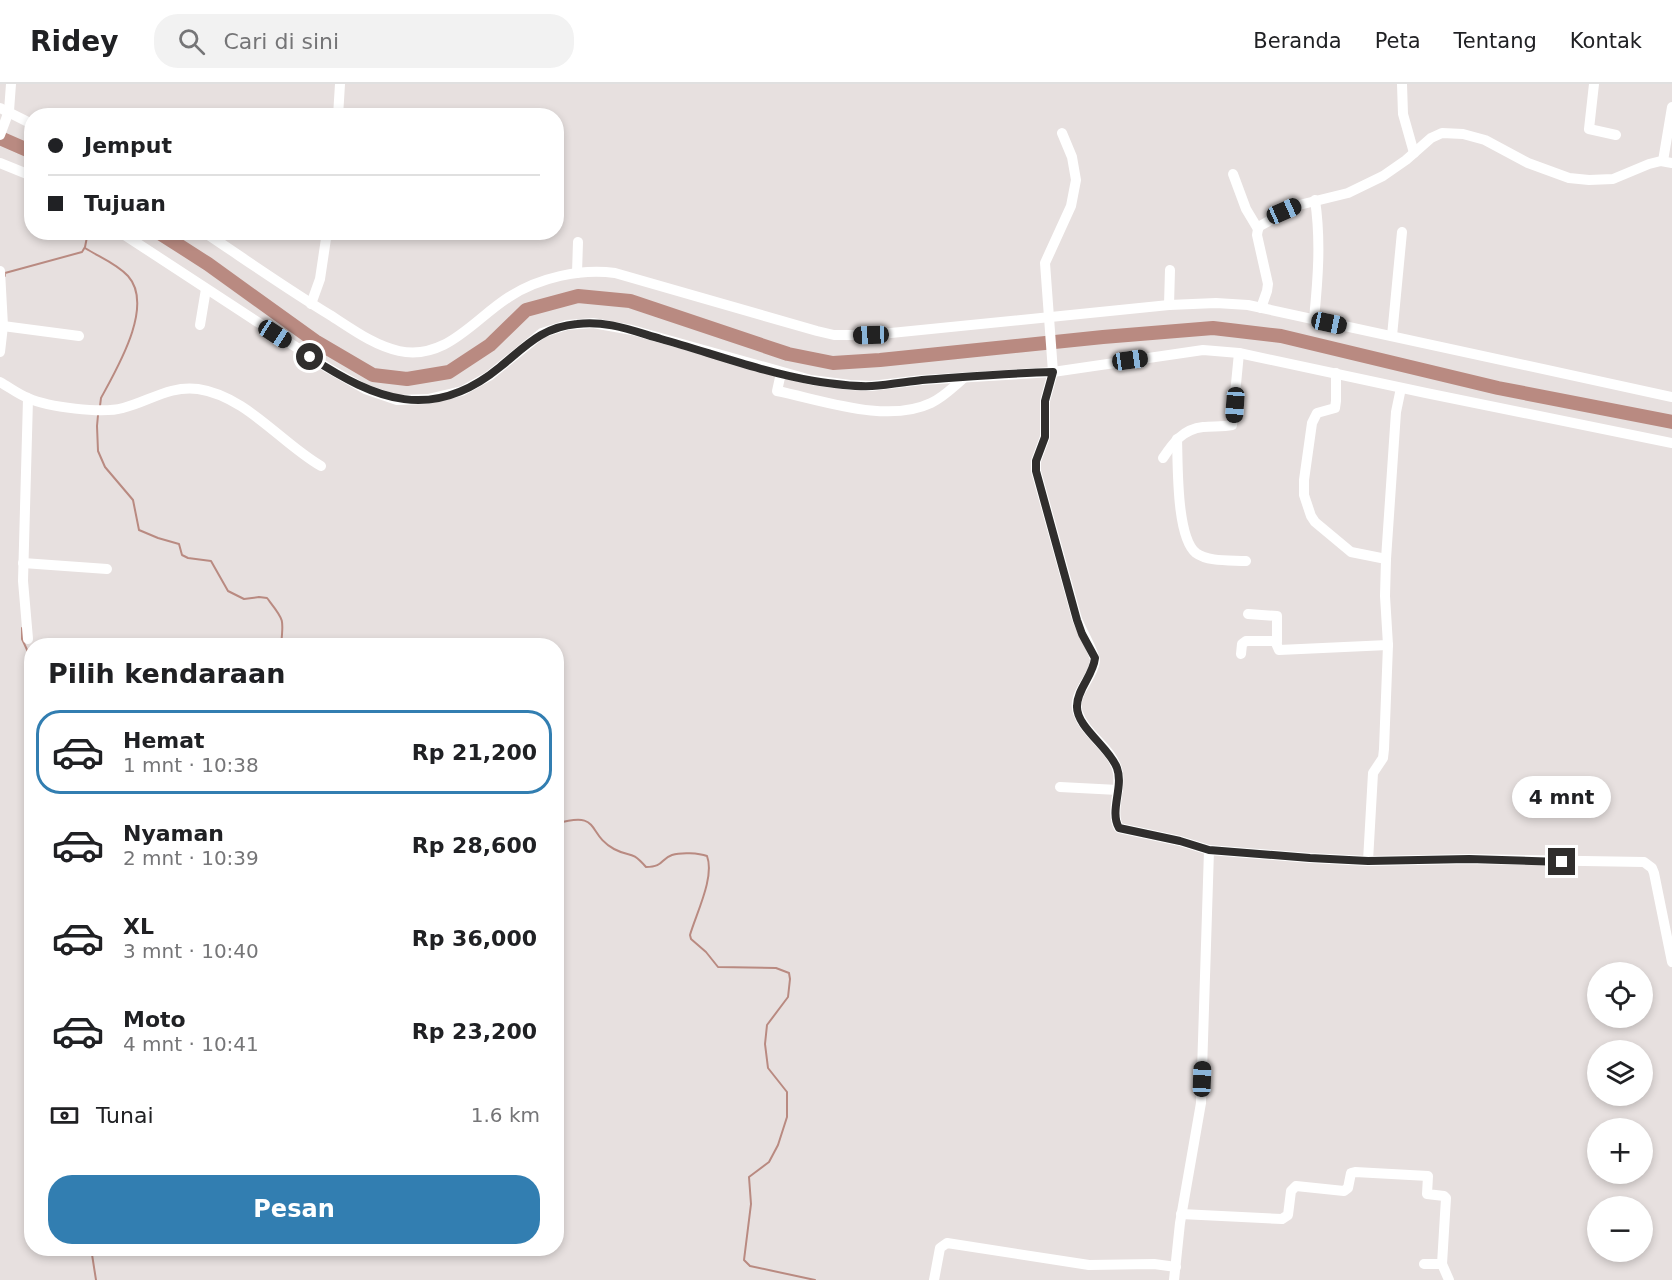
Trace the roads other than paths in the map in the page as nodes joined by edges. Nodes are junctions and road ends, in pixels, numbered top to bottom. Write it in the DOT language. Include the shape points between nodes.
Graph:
graph roads {
  1 [pos="11,84"];
  2 [pos="340,84"];
  3 [pos="1402,84"];
  4 [pos="1594,84"];
  5 [pos="1672,107"];
  6 [pos="338,108"];
  7 [pos="5,112"];
  8 [pos="24,120"];
  9 [pos="1062,132"];
  10 [pos="0,135"];
  11 [pos="1616,135"];
  12 [pos="1414,153"];
  13 [pos="1668,162"];
  14 [pos="0,163"];
  15 [pos="24,173"];
  16 [pos="1233,174"];
  17 [pos="1316,200"];
  18 [pos="1257,229"];
  19 [pos="1402,232"];
  20 [pos="132,240"];
  21 [pos="216,240"];
  22 [pos="326,240"];
  23 [pos="578,242"];
  24 [pos="1170,270"];
  25 [pos="0,271"];
  26 [pos="578,273"];
  27 [pos="206,289"];
  28 [pos="311,304"];
  29 [pos="1169,305"];
  30 [pos="1261,308"];
  31 [pos="1048,317"];
  32 [pos="1314,319"];
  33 [pos="200,325"];
  34 [pos="3,326"];
  35 [pos="79,336"];
  36 [pos="1392,336"];
  37 [pos="0,352"];
  38 [pos="1239,352"];
  39 [pos="1053,367"];
  40 [pos="781,373"];
  41 [pos="1336,373"];
  42 [pos="964,378"];
  43 [pos="0,382"];
  44 [pos="1401,388"];
  45 [pos="1672,397"];
  46 [pos="28,399"];
  47 [pos="1177,439"];
  48 [pos="1672,443"];
  49 [pos="1162,458"];
  50 [pos="321,466"];
  51 [pos="1386,559"];
  52 [pos="1246,561"];
  53 [pos="23,562"];
  54 [pos="107,569"];
  55 [pos="1248,614"];
  56 [pos="28,638"];
  57 [pos="1277,642"];
  58 [pos="1388,645"];
  59 [pos="1241,654"];
  60 [pos="1060,787"];
  61 [pos="1118,790"];
  62 [pos="1209,850"];
  63 [pos="1368,861"];
  64 [pos="1672,962"];
  65 [pos="1181,1214"];
  66 [pos="1424,1264"];
  67 [pos="1442,1264"];
  68 [pos="1176,1267"];
  69 [pos="934,1280"];
  70 [pos="1174,1280"];
  71 [pos="1449,1280"];
  1 -- 7 [label="street"];
  2 -- 6 [label="street"];
  3 -- 12 [label="street" via="1403,114"];
  4 -- 11 [label="street" via="1589,129"];
  5 -- 13 [label="street"];
  7 -- 8 [label="street"];
  7 -- 10 [label="street"];
  9 -- 31 [label="street" via="1076,180 1071,206 1046,260"];
  12 -- 13 [label="street" via="1437,134 1450,132 1485,140 1528,163 1569,178 1613,179 1649,164"];
  12 -- 17 [label="street" via="1383,176 1348,193"];
  14 -- 15 [label="street"];
  16 -- 18 [label="street"];
  17 -- 18 [label="street" via="1284,211"];
  17 -- 32 [label="street" via="1320,230"];
  18 -- 30 [label="street" via="1268,284"];
  19 -- 36 [label="street"];
  20 -- 27 [label="street"];
  21 -- 28 [label="street"];
  22 -- 28 [label="street" via="320,279"];
  23 -- 26 [label="street"];
  24 -- 29 [label="street"];
  25 -- 34 [label="street"];
  26 -- 28 [label="street" via="522,289 447,344 427,351 388,348"];
  26 -- 31 [label="street" via="615,273 834,335 871,335"];
  27 -- 33 [label="street"];
  27 -- 40 [label="street" via="328,369 365,389 397,400 441,398 462,391 489,376 542,333 576,324 612,325"];
  29 -- 30 [label="street" via="1216,303"];
  29 -- 31 [label="street"];
  30 -- 32 [label="street"];
  31 -- 39 [label="street"];
  32 -- 36 [label="street"];
  34 -- 35 [label="street"];
  34 -- 37 [label="street"];
  36 -- 45 [label="street"];
  38 -- 39 [label="street" via="1203,350"];
  38 -- 41 [label="street"];
  38 -- 47 [label="street" via="1232,425 1198,428"];
  39 -- 42 [label="street"];
  39 -- 61 [label="street" via="1045,401 1045,437 1036,471 1077,620 1095,658 1076,708 1114,762"];
  40 -- 42 [label="street" via="871,386"];
  40 -- 42 [label="street" via="777,391 863,410 890,411 928,404"];
  41 -- 44 [label="street"];
  41 -- 51 [label="street" via="1335,408 1317,413 1312,423 1304,480 1306,501 1315,522 1351,552"];
  43 -- 46 [label="street"];
  44 -- 48 [label="street"];
  44 -- 51 [label="street"];
  46 -- 50 [label="street" via="105,411 179,388 207,391 221,395"];
  46 -- 53 [label="street"];
  47 -- 49 [label="street"];
  47 -- 52 [label="street" via="1180,508 1190,545 1209,558"];
  51 -- 58 [label="street"];
  53 -- 54 [label="street"];
  53 -- 56 [label="street"];
  55 -- 57 [label="street" via="1277,616"];
  57 -- 58 [label="street" via="1279,650"];
  57 -- 59 [label="street" via="1245,641"];
  58 -- 63 [label="street" via="1384,749 1373,773"];
  60 -- 61 [label="street"];
  61 -- 62 [label="street" via="1119,828"];
  62 -- 63 [label="street"];
  62 -- 65 [label="street" via="1202,1103"];
  63 -- 64 [label="street" via="1644,862 1654,873"];
  65 -- 67 [label="street" via="1282,1219 1288,1215 1291,1191 1296,1186 1344,1191 1355,1172 1428,1176 1427,1194 1446,1198"];
  65 -- 68 [label="street"];
  66 -- 67 [label="street"];
  67 -- 71 [label="street"];
  68 -- 69 [label="street" via="1089,1265 947,1243 940,1248"];
  68 -- 70 [label="street"];
}
